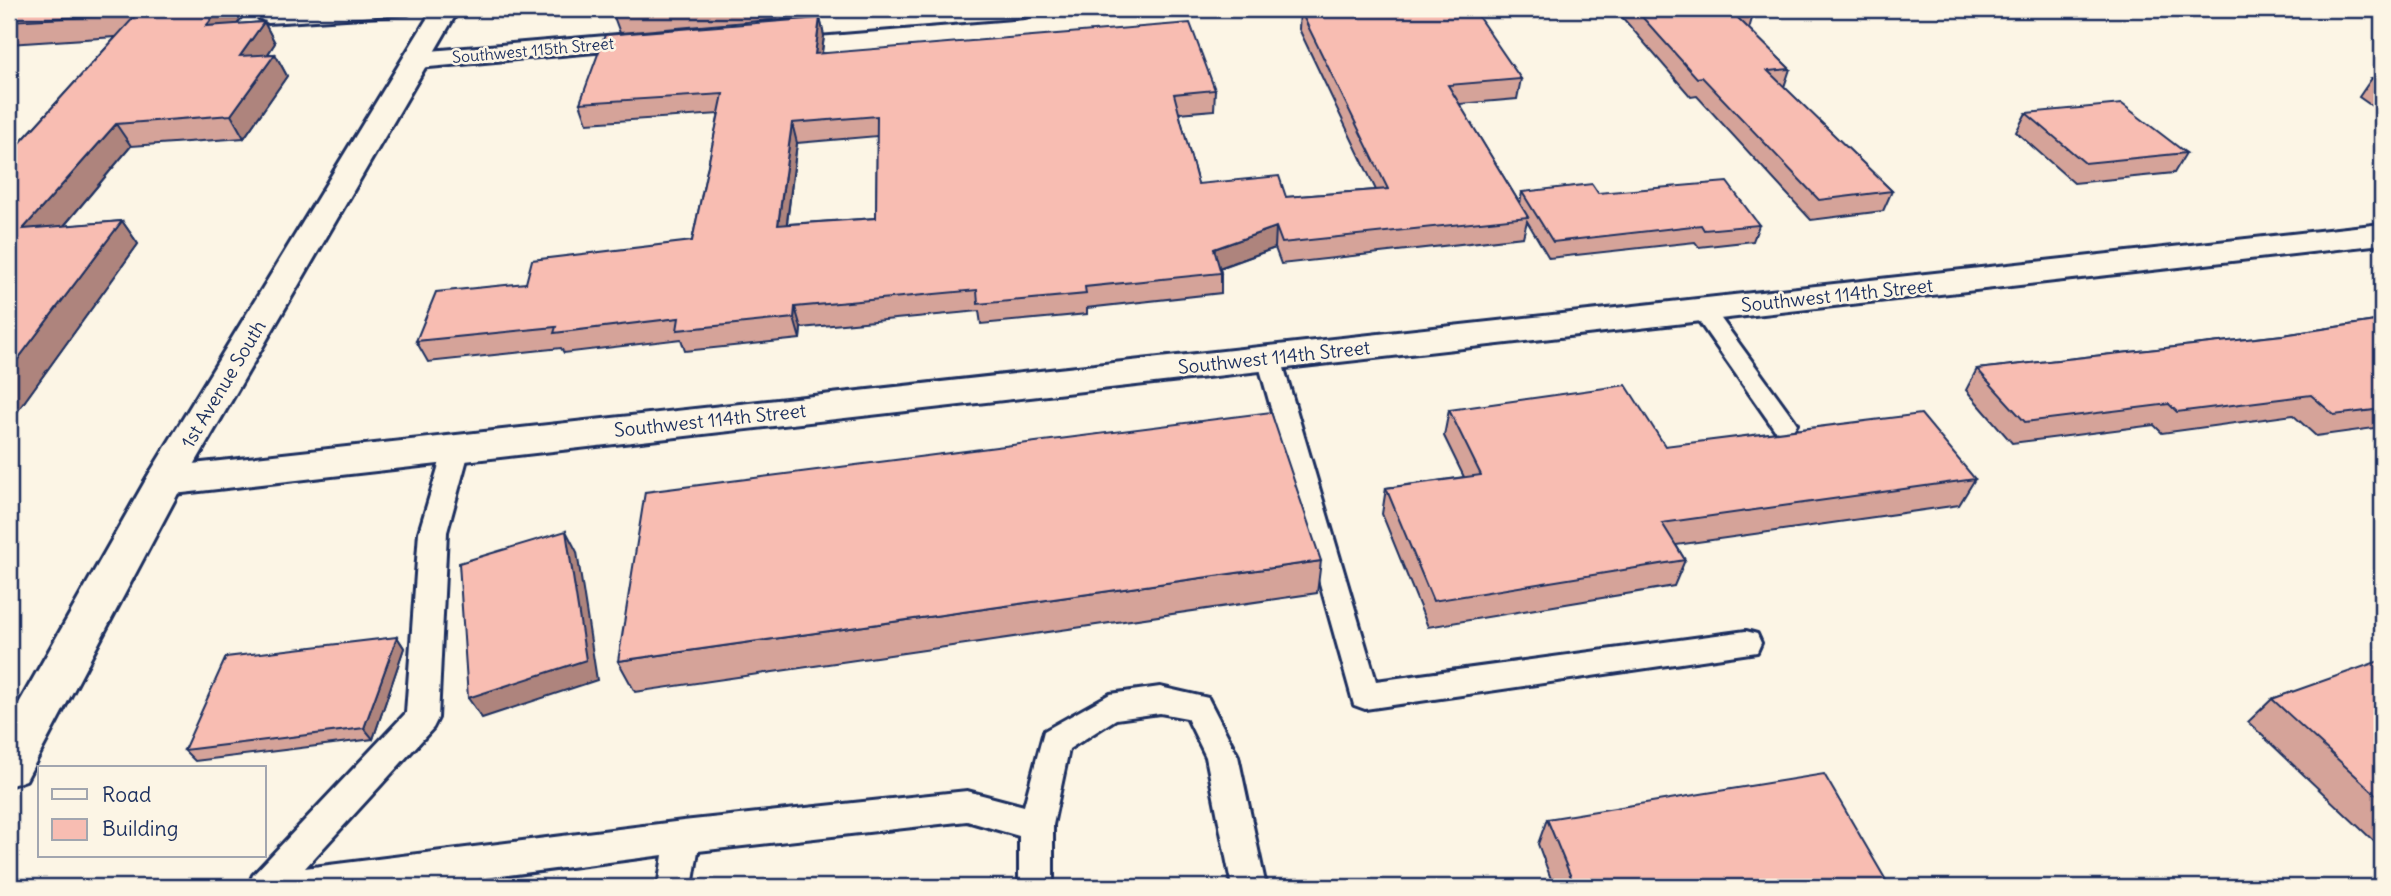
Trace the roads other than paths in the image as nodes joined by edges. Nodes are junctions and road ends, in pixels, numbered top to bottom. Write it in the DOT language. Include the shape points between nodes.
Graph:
graph roads {
  1 [pos="408,9"];
  2 [pos="446,9"];
  3 [pos="1025,9"];
  4 [pos="268,18"];
  5 [pos="748,32"];
  6 [pos="679,38"];
  7 [pos="418,60"];
  8 [pos="2382,234"];
  9 [pos="1703,310"];
  10 [pos="1269,358"];
  11 [pos="1784,424"];
  12 [pos="457,448"];
  13 [pos="165,481"];
  14 [pos="1746,643"];
  15 [pos="9,765"];
  16 [pos="1036,825"];
  17 [pos="683,837"];
  18 [pos="265,887"];
  19 [pos="289,887"];
  20 [pos="675,887"];
  21 [pos="1036,887"];
  22 [pos="1249,887"];
  1 -- 4 [label="lane"];
  2 -- 7 [label="street, 1st Avenue South"];
  3 -- 5 [label="street"];
  6 -- 7 [label="street, Southwest 115th Street"];
  7 -- 13 [label="street, 1st Avenue South"];
  8 -- 9 [label="street, Southwest 114th Street"];
  9 -- 10 [label="street, Southwest 114th Street"];
  9 -- 11 [label="lane"];
  10 -- 12 [label="street, Southwest 114th Street"];
  10 -- 14 [label="lane" via="1365,696"];
  12 -- 13 [label="street, Southwest 114th Street"];
  12 -- 18 [label="lane" via="433,532 422,718"];
  13 -- 15 [label="street, 1st Avenue South"];
  16 -- 17 [label="lane" via="967,806"];
  16 -- 21 [label="lane"];
  16 -- 22 [label="lane" via="1055,741 1110,706 1160,700 1197,707 1222,756"];
  17 -- 19 [label="lane"];
  17 -- 20 [label="lane"];
}
